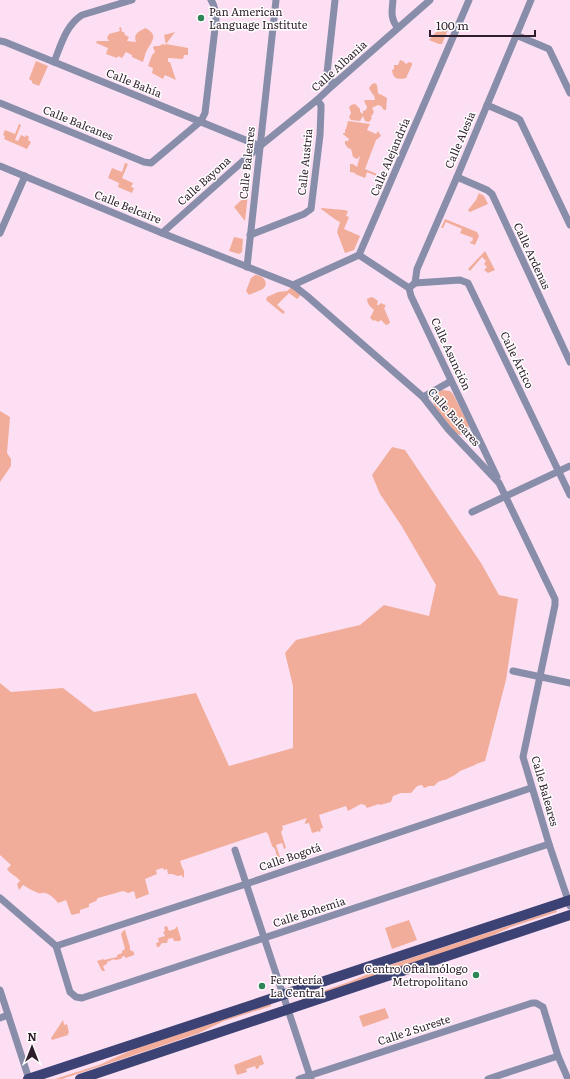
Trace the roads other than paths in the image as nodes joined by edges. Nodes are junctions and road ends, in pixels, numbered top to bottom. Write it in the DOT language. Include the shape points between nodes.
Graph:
graph roads {
  1 [pos="132,0"];
  2 [pos="211,0"];
  3 [pos="276,0"];
  4 [pos="335,0"];
  5 [pos="393,0"];
  6 [pos="430,0"];
  7 [pos="469,0"];
  8 [pos="531,0"];
  9 [pos="398,28"];
  10 [pos="516,35"];
  11 [pos="0,41"];
  12 [pos="54,62"];
  13 [pos="333,84"];
  14 [pos="570,93"];
  15 [pos="317,100"];
  16 [pos="0,103"];
  17 [pos="487,105"];
  18 [pos="201,121"];
  19 [pos="260,146"];
  20 [pos="0,166"];
  21 [pos="25,176"];
  22 [pos="457,177"];
  23 [pos="567,209"];
  24 [pos="570,225"];
  25 [pos="0,233"];
  26 [pos="162,233"];
  27 [pos="250,235"];
  28 [pos="359,255"];
  29 [pos="247,267"];
  30 [pos="293,285"];
  31 [pos="412,285"];
  32 [pos="570,362"];
  33 [pos="451,381"];
  34 [pos="423,397"];
  35 [pos="570,466"];
  36 [pos="559,471"];
  37 [pos="499,483"];
  38 [pos="570,495"];
  39 [pos="505,496"];
  40 [pos="472,512"];
  41 [pos="513,671"];
  42 [pos="540,677"];
  43 [pos="570,684"];
  44 [pos="532,788"];
  45 [pos="549,844"];
  46 [pos="235,850"];
  47 [pos="246,884"];
  48 [pos="0,898"];
  49 [pos="569,902"];
  50 [pos="570,916"];
  51 [pos="265,938"];
  52 [pos="56,946"];
  53 [pos="0,990"];
  54 [pos="283,995"];
  55 [pos="288,1009"];
  56 [pos="8,1015"];
  57 [pos="0,1018"];
  58 [pos="558,1056"];
  59 [pos="310,1077"];
  60 [pos="29,1079"];
  61 [pos="80,1079"];
  62 [pos="299,1079"];
  63 [pos="488,1079"];
  64 [pos="568,1079"];
  1 -- 12 [label="street" via="76,18 69,27"];
  2 -- 18 [label="street" via="216,20 206,108"];
  3 -- 19 [label="street, Calle Baleares"];
  4 -- 13 [label="street" via="327,73"];
  5 -- 9 [label="street" via="392,18"];
  6 -- 9 [label="street, Calle Albania"];
  7 -- 28 [label="street, Calle Alejandría"];
  8 -- 10 [label="street, Calle Alesia"];
  9 -- 13 [label="street, Calle Albania"];
  10 -- 14 [label="street" via="549,49"];
  10 -- 17 [label="street, Calle Alesia"];
  11 -- 12 [label="street, Calle Bahía"];
  12 -- 18 [label="street, Calle Bahía"];
  13 -- 15 [label="street, Calle Albania"];
  15 -- 19 [label="street, Calle Albania"];
  15 -- 27 [label="street, Calle Austria" via="321,109 311,209"];
  16 -- 18 [label="street, Calle Balcanes" via="147,163 154,161"];
  17 -- 22 [label="street, Calle Alesia"];
  17 -- 23 [label="street" via="520,120"];
  18 -- 19 [label="street, Calle Bahía"];
  19 -- 26 [label="street, Calle Bayona"];
  19 -- 27 [label="street, Calle Baleares"];
  20 -- 21 [label="street, Calle Belcaire"];
  21 -- 25 [label="street"];
  21 -- 26 [label="street, Calle Belcaire"];
  22 -- 31 [label="street, Calle Alesia"];
  22 -- 32 [label="street, Calle Ardenas" via="492,194"];
  23 -- 24 [label="street"];
  26 -- 29 [label="street, Calle Belcaire"];
  27 -- 29 [label="street, Calle Baleares"];
  28 -- 30 [label="street"];
  28 -- 31 [label="street"];
  29 -- 30 [label="street, Calle Baleares"];
  30 -- 34 [label="street, Calle Baleares"];
  31 -- 33 [label="street, Calle Asunción" via="411,296"];
  31 -- 36 [label="street, Calle Ártico" via="460,280 468,283"];
  33 -- 34 [label="street"];
  33 -- 37 [label="street, Calle Asunción"];
  34 -- 37 [label="street, Calle Baleares" via="448,429"];
  35 -- 36 [label="street"];
  36 -- 38 [label="street, Calle Ártico"];
  36 -- 39 [label="street"];
  37 -- 39 [label="street, Calle Baleares"];
  39 -- 40 [label="street"];
  39 -- 42 [label="street, Calle Baleares" via="555,599 556,605"];
  41 -- 42 [label="street"];
  42 -- 43 [label="street"];
  42 -- 44 [label="street, Calle Baleares" via="522,757"];
  44 -- 45 [label="street, Calle Baleares"];
  44 -- 47 [label="street, Calle Bogotá"];
  45 -- 49 [label="street, Calle Baleares"];
  45 -- 51 [label="street, Calle Bohemia"];
  46 -- 47 [label="street"];
  47 -- 51 [label="street"];
  47 -- 52 [label="street, Calle Bogotá"];
  48 -- 52 [label="street"];
  49 -- 54 [label="main road"];
  50 -- 55 [label="main road"];
  51 -- 52 [label="street, Calle Bohemia" via="82,998 76,998 70,992"];
  51 -- 54 [label="street"];
  53 -- 56 [label="street"];
  54 -- 55 [label="street"];
  54 -- 60 [label="main road"];
  55 -- 59 [label="street"];
  55 -- 61 [label="main road"];
  56 -- 57 [label="street"];
  56 -- 60 [label="street"];
  58 -- 59 [label="street, Calle 2 Sureste" via="543,1007 536,1003"];
  58 -- 63 [label="street"];
  58 -- 64 [label="street"];
  59 -- 62 [label="street, Calle 2 Sureste"];
}
